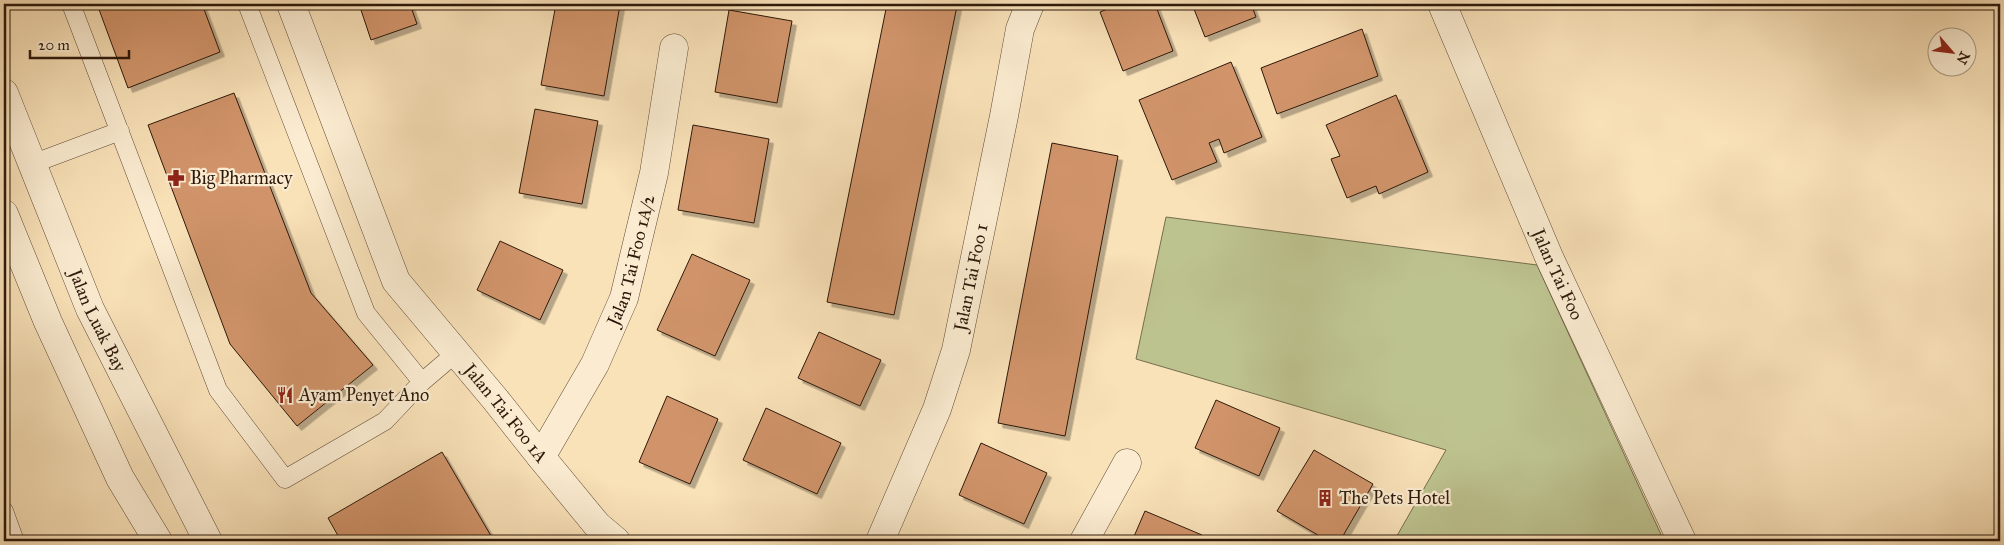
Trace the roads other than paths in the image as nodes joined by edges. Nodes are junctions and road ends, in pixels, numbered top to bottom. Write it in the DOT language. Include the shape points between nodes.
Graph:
graph roads {
  1 [pos="71,4"];
  2 [pos="247,4"];
  3 [pos="291,4"];
  4 [pos="1030,4"];
  5 [pos="1442,4"];
  6 [pos="674,48"];
  7 [pos="4,93"];
  8 [pos="120,131"];
  9 [pos="32,164"];
  10 [pos="4,214"];
  11 [pos="456,353"];
  12 [pos="422,382"];
  13 [pos="541,457"];
  14 [pos="1127,463"];
  15 [pos="4,511"];
  16 [pos="15,541"];
  17 [pos="158,541"];
  18 [pos="208,541"];
  19 [pos="616,541"];
  20 [pos="880,541"];
  21 [pos="1084,541"];
  22 [pos="1682,541"];
  1 -- 8 [label="lane"];
  2 -- 12 [label="lane" via="366,313"];
  3 -- 11 [label="street, Jalan Tai Foo 1A" via="396,281"];
  4 -- 20 [label="street, Jalan Tai Foo 1" via="1020,29 956,350 936,409"];
  5 -- 22 [label="street, Jalan Tai Foo" via="1549,256"];
  6 -- 13 [label="street, Jalan Tai Foo 1A/2" via="654,173 624,298 595,364"];
  7 -- 9 [label="street, Jalan Luak Bay"];
  8 -- 9 [label="lane"];
  8 -- 12 [label="lane" via="218,390 285,479 385,421"];
  9 -- 18 [label="street, Jalan Luak Bay" via="90,309"];
  10 -- 17 [label="street" via="48,322 120,478"];
  11 -- 12 [label="lane"];
  11 -- 13 [label="street, Jalan Tai Foo 1A"];
  13 -- 19 [label="street, Jalan Tai Foo 1A" via="597,524"];
  14 -- 21 [label="street"];
  15 -- 16 [label="lane"];
}
